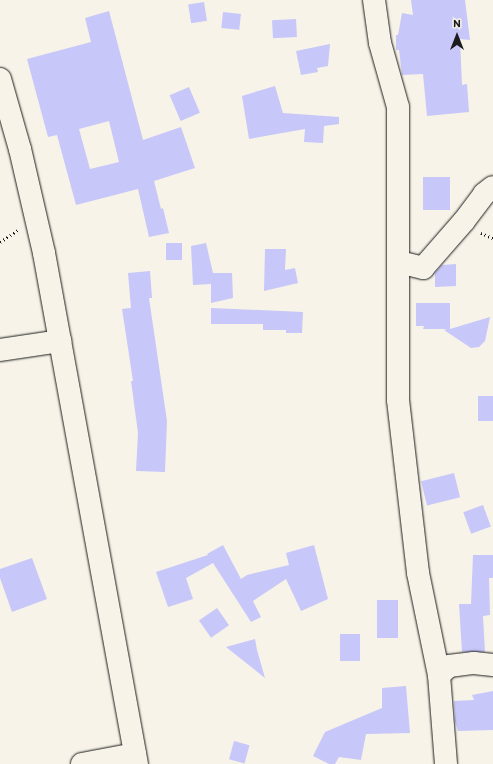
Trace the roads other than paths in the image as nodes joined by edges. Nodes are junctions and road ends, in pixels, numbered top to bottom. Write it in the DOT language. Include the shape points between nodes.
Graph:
graph roads {
  1 [pos="374,0"];
  2 [pos="0,79"];
  3 [pos="493,187"];
  4 [pos="398,262"];
  5 [pos="60,341"];
  6 [pos="0,350"];
  7 [pos="493,665"];
  8 [pos="440,675"];
  9 [pos="136,759"];
  10 [pos="82,764"];
  11 [pos="446,764"];
  1 -- 4 [label="street" via="380,43 398,107"];
  2 -- 5 [label="street" via="20,149 44,253"];
  3 -- 4 [label="street" via="484,194 423,268"];
  4 -- 8 [label="street" via="398,400 418,573"];
  5 -- 6 [label="street"];
  5 -- 9 [label="street"];
  7 -- 8 [label="street" via="474,663 449,666"];
  8 -- 11 [label="street"];
  9 -- 10 [label="street"];
}
